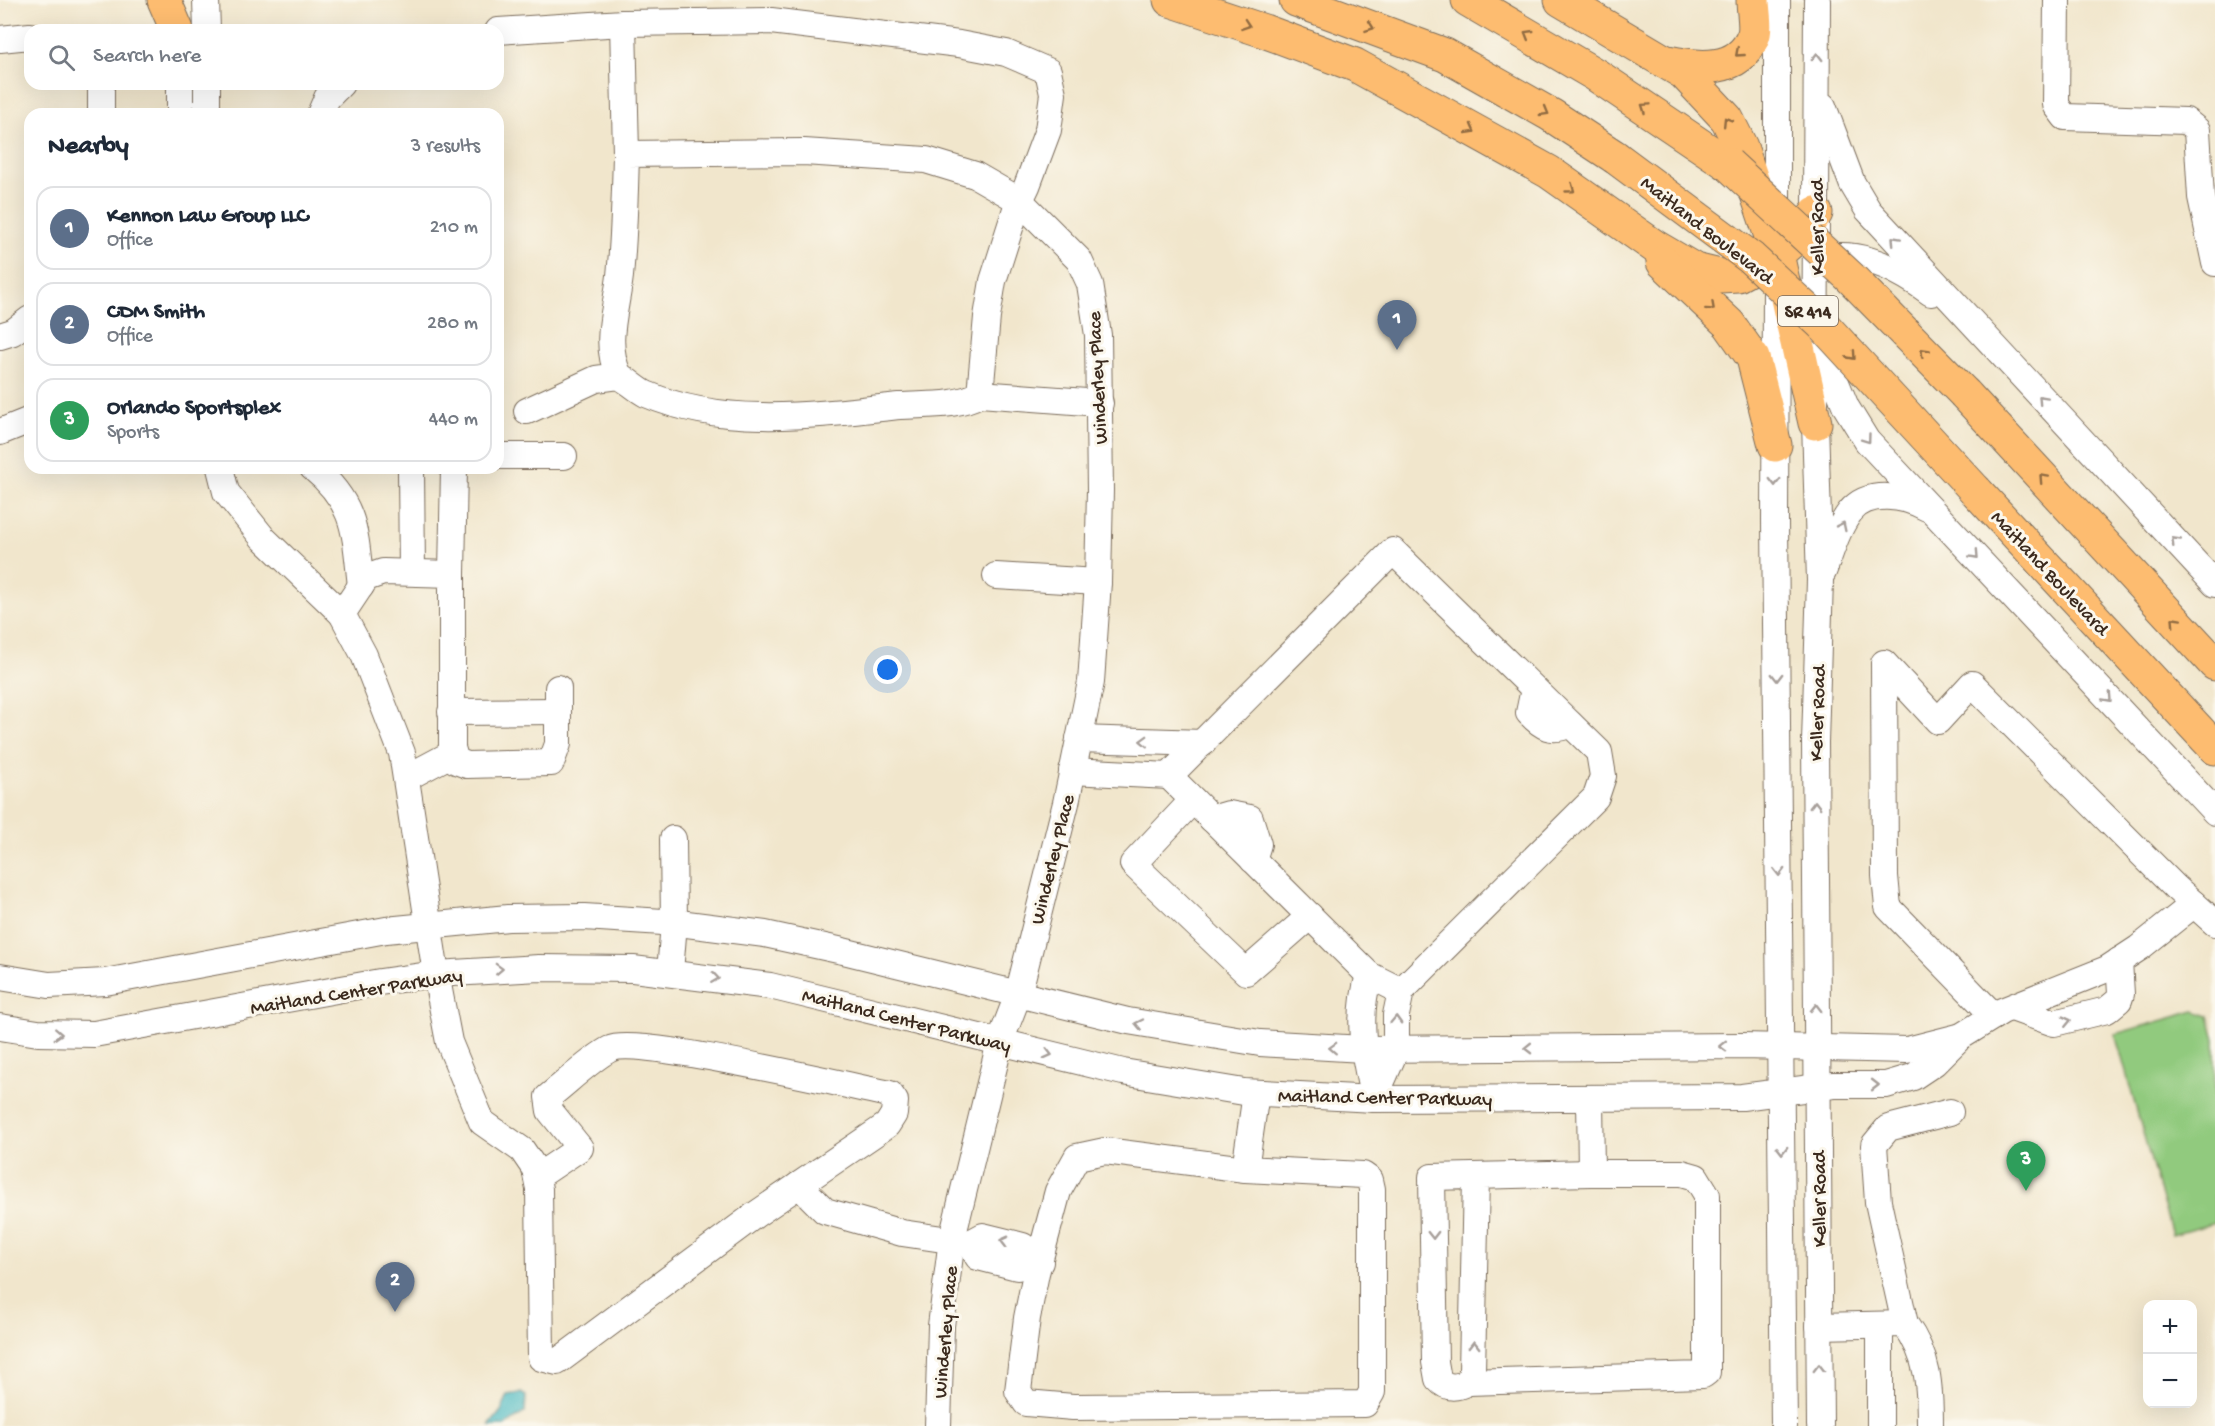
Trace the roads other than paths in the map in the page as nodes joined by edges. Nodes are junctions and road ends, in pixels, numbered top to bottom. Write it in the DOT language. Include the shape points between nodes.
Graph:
graph roads {
  1 [pos="164,0"];
  2 [pos="178,0"];
  3 [pos="206,0"];
  4 [pos="1170,0"];
  5 [pos="1296,0"];
  6 [pos="1468,0"];
  7 [pos="1562,0"];
  8 [pos="1753,0"];
  9 [pos="1777,0"];
  10 [pos="1817,0"];
  11 [pos="2057,0"];
  12 [pos="623,23"];
  13 [pos="175,24"];
  14 [pos="178,24"];
  15 [pos="207,24"];
  16 [pos="504,31"];
  17 [pos="24,37"];
  18 [pos="0,39"];
  19 [pos="1666,62"];
  20 [pos="1817,88"];
  21 [pos="101,90"];
  22 [pos="180,90"];
  23 [pos="207,90"];
  24 [pos="334,90"];
  25 [pos="101,108"];
  26 [pos="180,108"];
  27 [pos="207,108"];
  28 [pos="323,108"];
  29 [pos="2206,125"];
  30 [pos="626,154"];
  31 [pos="1020,201"];
  32 [pos="1816,213"];
  33 [pos="2211,228"];
  34 [pos="1640,236"];
  35 [pos="2215,263"];
  36 [pos="1789,275"];
  37 [pos="24,324"];
  38 [pos="1815,329"];
  39 [pos="1981,333"];
  40 [pos="0,336"];
  41 [pos="619,376"];
  42 [pos="980,394"];
  43 [pos="1100,403"];
  44 [pos="527,411"];
  45 [pos="24,422"];
  46 [pos="1815,423"];
  47 [pos="0,432"];
  48 [pos="1775,445"];
  49 [pos="504,456"];
  50 [pos="564,456"];
  51 [pos="222,474"];
  52 [pos="319,474"];
  53 [pos="411,474"];
  54 [pos="454,474"];
  55 [pos="1935,513"];
  56 [pos="412,572"];
  57 [pos="452,574"];
  58 [pos="996,576"];
  59 [pos="1820,580"];
  60 [pos="1098,582"];
  61 [pos="2215,584"];
  62 [pos="361,586"];
  63 [pos="342,614"];
  64 [pos="2215,664"];
  65 [pos="451,712"];
  66 [pos="2182,714"];
  67 [pos="1079,738"];
  68 [pos="1203,743"];
  69 [pos="2215,748"];
  70 [pos="453,753"];
  71 [pos="2215,755"];
  72 [pos="1072,771"];
  73 [pos="1169,777"];
  74 [pos="406,778"];
  75 [pos="1193,800"];
  76 [pos="2215,812"];
  77 [pos="673,839"];
  78 [pos="2194,904"];
  79 [pos="1310,916"];
  80 [pos="674,923"];
  81 [pos="2215,923"];
  82 [pos="429,924"];
  83 [pos="2120,961"];
  84 [pos="670,972"];
  85 [pos="436,974"];
  86 [pos="1369,975"];
  87 [pos="0,977"];
  88 [pos="1401,991"];
  89 [pos="1018,995"];
  90 [pos="2003,1012"];
  91 [pos="0,1027"];
  92 [pos="1960,1037"];
  93 [pos="1000,1042"];
  94 [pos="1781,1047"];
  95 [pos="1363,1049"];
  96 [pos="1396,1049"];
  97 [pos="1816,1049"];
  98 [pos="1817,1088"];
  99 [pos="1781,1092"];
  100 [pos="1256,1093"];
  101 [pos="1590,1098"];
  102 [pos="1374,1099"];
  103 [pos="1950,1112"];
  104 [pos="1245,1169"];
  105 [pos="1591,1173"];
  106 [pos="1476,1176"];
  107 [pos="537,1177"];
  108 [pos="800,1185"];
  109 [pos="961,1241"];
  110 [pos="1035,1261"];
  111 [pos="1905,1324"];
  112 [pos="1880,1325"];
  113 [pos="1819,1326"];
  114 [pos="1468,1382"];
  115 [pos="939,1426"];
  116 [pos="1784,1426"];
  117 [pos="1820,1426"];
  118 [pos="1880,1426"];
  119 [pos="1930,1426"];
  1 -- 13 [label="highway"];
  2 -- 14 [label="street"];
  3 -- 15 [label="street"];
  4 -- 34 [label="highway, one-way" via="1355,65 1549,172"];
  5 -- 66 [label="highway, Maitland Boulevard / SR 414, one-way, bridge" via="1445,55 1615,157 1751,258 1822,324"];
  64 -- 6 [label="highway, SR 414, one-way, bridge" via="1965,394 1850,276 1728,164 1596,75"];
  7 -- 19 [label="highway"];
  8 -- 19 [label="highway, one-way" via="1754,36 1743,53 1712,68"];
  9 -- 36 [label="street, Keller Road" via="1777,215"];
  20 -- 10 [label="street, Keller Road, one-way"];
  11 -- 29 [label="street" via="2056,105 2065,117"];
  12 -- 16 [label="street"];
  12 -- 30 [label="street"];
  12 -- 31 [label="street" via="771,21 918,38 1005,53 1048,71 1053,94 1048,130"];
  17 -- 18 [label="street"];
  36 -- 19 [label="highway, one-way" via="1742,147 1727,119 1684,73"];
  20 -- 32 [label="street, Keller Road"];
  39 -- 20 [label="street, one-way" via="1868,210 1852,183"];
  21 -- 25 [label="street"];
  22 -- 26 [label="street"];
  23 -- 27 [label="street"];
  24 -- 28 [label="street"];
  29 -- 33 [label="street" via="2201,197"];
  30 -- 31 [label="street, Winderley Place" via="804,152 926,160 975,175"];
  30 -- 41 [label="street" via="620,277 611,329 611,353"];
  31 -- 42 [label="street" via="993,281"];
  31 -- 43 [label="street, Winderley Place" via="1079,260 1090,284 1098,335"];
  32 -- 36 [label="highway" via="1797,237"];
  33 -- 35 [label="street"];
  34 -- 36 [label="highway" via="1695,270 1720,276"];
  34 -- 48 [label="highway, one-way" via="1680,280 1729,324 1753,358"];
  36 -- 38 [label="street, Keller Road"];
  36 -- 39 [label="street" via="1823,258 1882,264 1906,275"];
  36 -- 46 [label="highway"];
  36 -- 48 [label="street, Keller Road"];
  37 -- 40 [label="street"];
  38 -- 46 [label="street, Keller Road"];
  38 -- 55 [label="street, one-way" via="1846,406 1867,441"];
  61 -- 39 [label="street, one-way"];
  41 -- 42 [label="street" via="643,393 723,414 820,415 947,403"];
  41 -- 44 [label="street" via="596,379"];
  42 -- 43 [label="street"];
  43 -- 60 [label="street, Winderley Place"];
  45 -- 47 [label="street"];
  46 -- 59 [label="street, Keller Road"];
  48 -- 94 [label="street, Keller Road, one-way"];
  49 -- 50 [label="street"];
  51 -- 63 [label="street" via="226,492 263,538"];
  52 -- 62 [label="street" via="341,494 349,515"];
  53 -- 56 [label="street"];
  54 -- 57 [label="street"];
  59 -- 55 [label="street, one-way" via="1842,525 1861,503 1886,496 1912,500"];
  55 -- 76 [label="street, one-way"];
  56 -- 57 [label="street"];
  56 -- 62 [label="street" via="383,572 366,578"];
  57 -- 65 [label="street"];
  58 -- 60 [label="street"];
  97 -- 59 [label="street, Keller Road, one-way" via="1815,742"];
  60 -- 67 [label="street, Winderley Place" via="1091,682"];
  62 -- 63 [label="street"];
  63 -- 74 [label="street" via="373,677 402,753"];
  65 -- 70 [label="street"];
  65 -- 70 [label="street" via="558,699 558,744 551,763 467,765 456,761"];
  66 -- 69 [label="highway, Maitland Boulevard / SR 414"];
  66 -- 71 [label="highway"];
  68 -- 67 [label="street, one-way"];
  67 -- 72 [label="street, Winderley Place"];
  68 -- 73 [label="street"];
  68 -- 88 [label="street" via="1393,551 1599,752 1603,777 1596,797"];
  70 -- 74 [label="street"];
  72 -- 73 [label="street"];
  72 -- 89 [label="street, Winderley Place"];
  73 -- 75 [label="street"];
  74 -- 82 [label="street"];
  75 -- 79 [label="street"];
  75 -- 79 [label="street" via="1133,864 1246,972"];
  77 -- 80 [label="street"];
  78 -- 81 [label="street"];
  78 -- 83 [label="street"];
  78 -- 90 [label="street" via="1971,684 1938,721 1884,663 1888,907"];
  79 -- 86 [label="street"];
  80 -- 82 [label="street" via="545,917"];
  80 -- 84 [label="street"];
  80 -- 89 [label="street" via="798,941"];
  82 -- 85 [label="street"];
  82 -- 87 [label="street" via="350,935 105,982 49,985"];
  83 -- 90 [label="street"];
  90 -- 83 [label="street, one-way" via="2054,1023 2107,1010 2121,994"];
  85 -- 84 [label="street, Maitland Center Parkway, one-way" via="539,968"];
  84 -- 93 [label="street, Maitland Center Parkway, one-way" via="800,992"];
  91 -- 85 [label="street, Maitland Center Parkway, one-way" via="67,1035 113,1032"];
  85 -- 107 [label="street" via="449,1042 482,1122 522,1150"];
  86 -- 88 [label="street"];
  86 -- 95 [label="street" via="1361,1011"];
  96 -- 88 [label="street, one-way"];
  89 -- 93 [label="street, Winderley Place"];
  95 -- 89 [label="street, one-way" via="1209,1036"];
  90 -- 92 [label="street"];
  92 -- 97 [label="street" via="1907,1050"];
  98 -- 92 [label="street, Maitland Center Parkway, one-way" via="1886,1085 1913,1077"];
  93 -- 100 [label="street, Maitland Center Parkway, one-way" via="1123,1072"];
  93 -- 109 [label="street, Winderley Place"];
  94 -- 96 [label="street, one-way"];
  94 -- 97 [label="street"];
  94 -- 99 [label="street, Keller Road"];
  95 -- 96 [label="street"];
  95 -- 102 [label="street"];
  96 -- 102 [label="street"];
  97 -- 98 [label="street, Keller Road"];
  98 -- 99 [label="street, Maitland Center Parkway"];
  98 -- 113 [label="street, Keller Road"];
  99 -- 101 [label="street, Maitland Center Parkway" via="1742,1097"];
  99 -- 116 [label="street, Keller Road, one-way"];
  100 -- 102 [label="street, Maitland Center Parkway"];
  100 -- 104 [label="street"];
  101 -- 102 [label="street, Maitland Center Parkway"];
  101 -- 105 [label="street"];
  103 -- 111 [label="street" via="1888,1128 1874,1144 1878,1202"];
  104 -- 110 [label="street" via="1105,1151 1077,1156 1058,1191"];
  104 -- 110 [label="street" via="1363,1175 1370,1180 1371,1392 1365,1404 1073,1407 1026,1403 1018,1391"];
  105 -- 106 [label="street"];
  105 -- 114 [label="street" via="1682,1173 1696,1177 1702,1185 1707,1196 1707,1372"];
  114 -- 106 [label="street, one-way" via="1474,1357"];
  106 -- 114 [label="street, one-way" via="1432,1177 1435,1362 1442,1383 1454,1387"];
  107 -- 108 [label="street" via="541,1358 557,1362"];
  107 -- 108 [label="street" via="580,1148 550,1111 548,1097 610,1049 624,1047 677,1052 890,1094 896,1101 887,1125"];
  108 -- 109 [label="street" via="825,1211 902,1233"];
  109 -- 110 [label="street" via="978,1257 1017,1267"];
  109 -- 115 [label="street, Winderley Place" via="941,1326"];
  111 -- 112 [label="street"];
  111 -- 119 [label="street" via="1915,1337 1929,1376"];
  112 -- 113 [label="street"];
  112 -- 118 [label="street"];
  117 -- 113 [label="street, Keller Road, one-way"];
}
